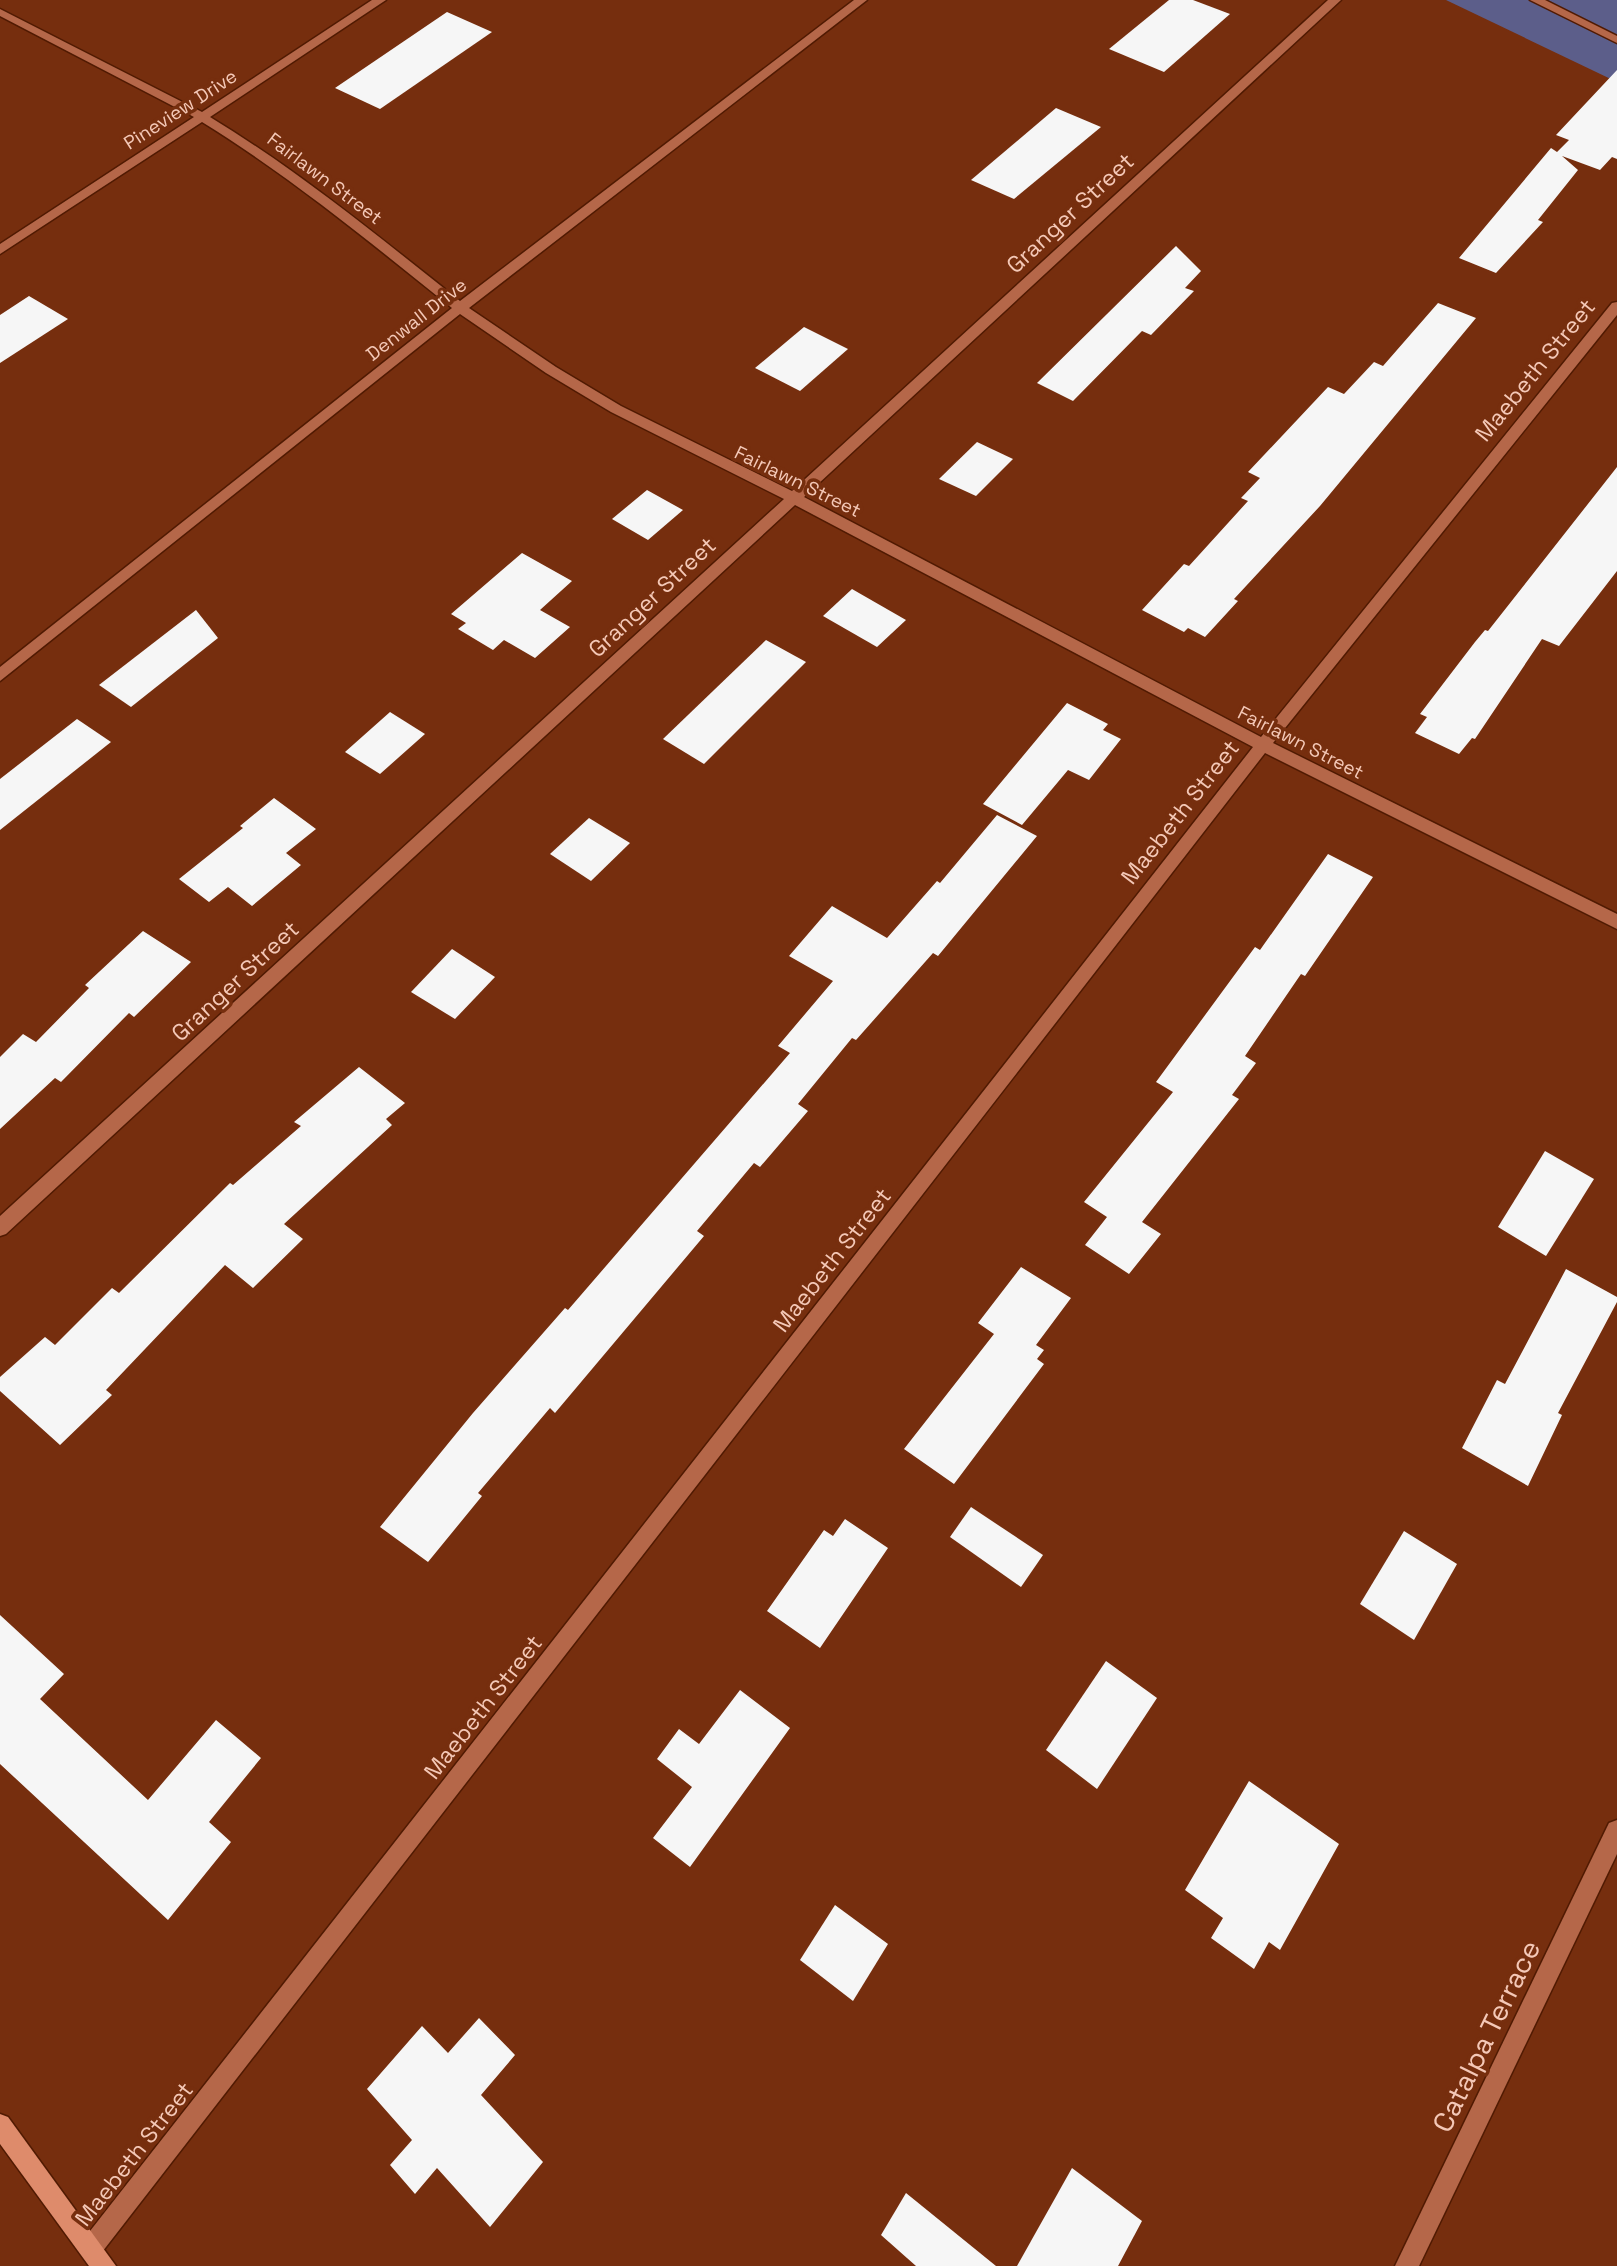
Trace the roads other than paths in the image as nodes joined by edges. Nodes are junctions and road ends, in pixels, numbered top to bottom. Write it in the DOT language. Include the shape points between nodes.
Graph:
graph roads {
  1 [pos="380,0"];
  2 [pos="861,0"];
  3 [pos="1335,0"];
  4 [pos="1536,0"];
  5 [pos="0,12"];
  6 [pos="1617,40"];
  7 [pos="200,116"];
  8 [pos="0,250"];
  9 [pos="1617,306"];
  10 [pos="460,308"];
  11 [pos="794,498"];
  12 [pos="0,675"];
  13 [pos="1263,745"];
  14 [pos="1617,922"];
  15 [pos="0,1228"];
  16 [pos="1617,1831"];
  17 [pos="0,2125"];
  18 [pos="98,2257"];
  19 [pos="1408,2266"];
  1 -- 7 [label="street, Pineview Drive"];
  2 -- 10 [label="street, Denwall Drive"];
  3 -- 11 [label="street, Granger Street"];
  4 -- 6 [label="street"];
  5 -- 7 [label="street, Fairlawn Street"];
  7 -- 8 [label="street, Pineview Drive"];
  7 -- 10 [label="street, Fairlawn Street" via="313,191"];
  9 -- 13 [label="street, Maebeth Street"];
  10 -- 11 [label="street, Fairlawn Street" via="616,409"];
  10 -- 12 [label="street, Denwall Drive"];
  11 -- 13 [label="street, Fairlawn Street"];
  11 -- 15 [label="street, Granger Street"];
  13 -- 14 [label="street, Fairlawn Street"];
  13 -- 18 [label="street, Maebeth Street"];
  16 -- 19 [label="street, Catalpa Terrace"];
  17 -- 18 [label="main road"];
}
